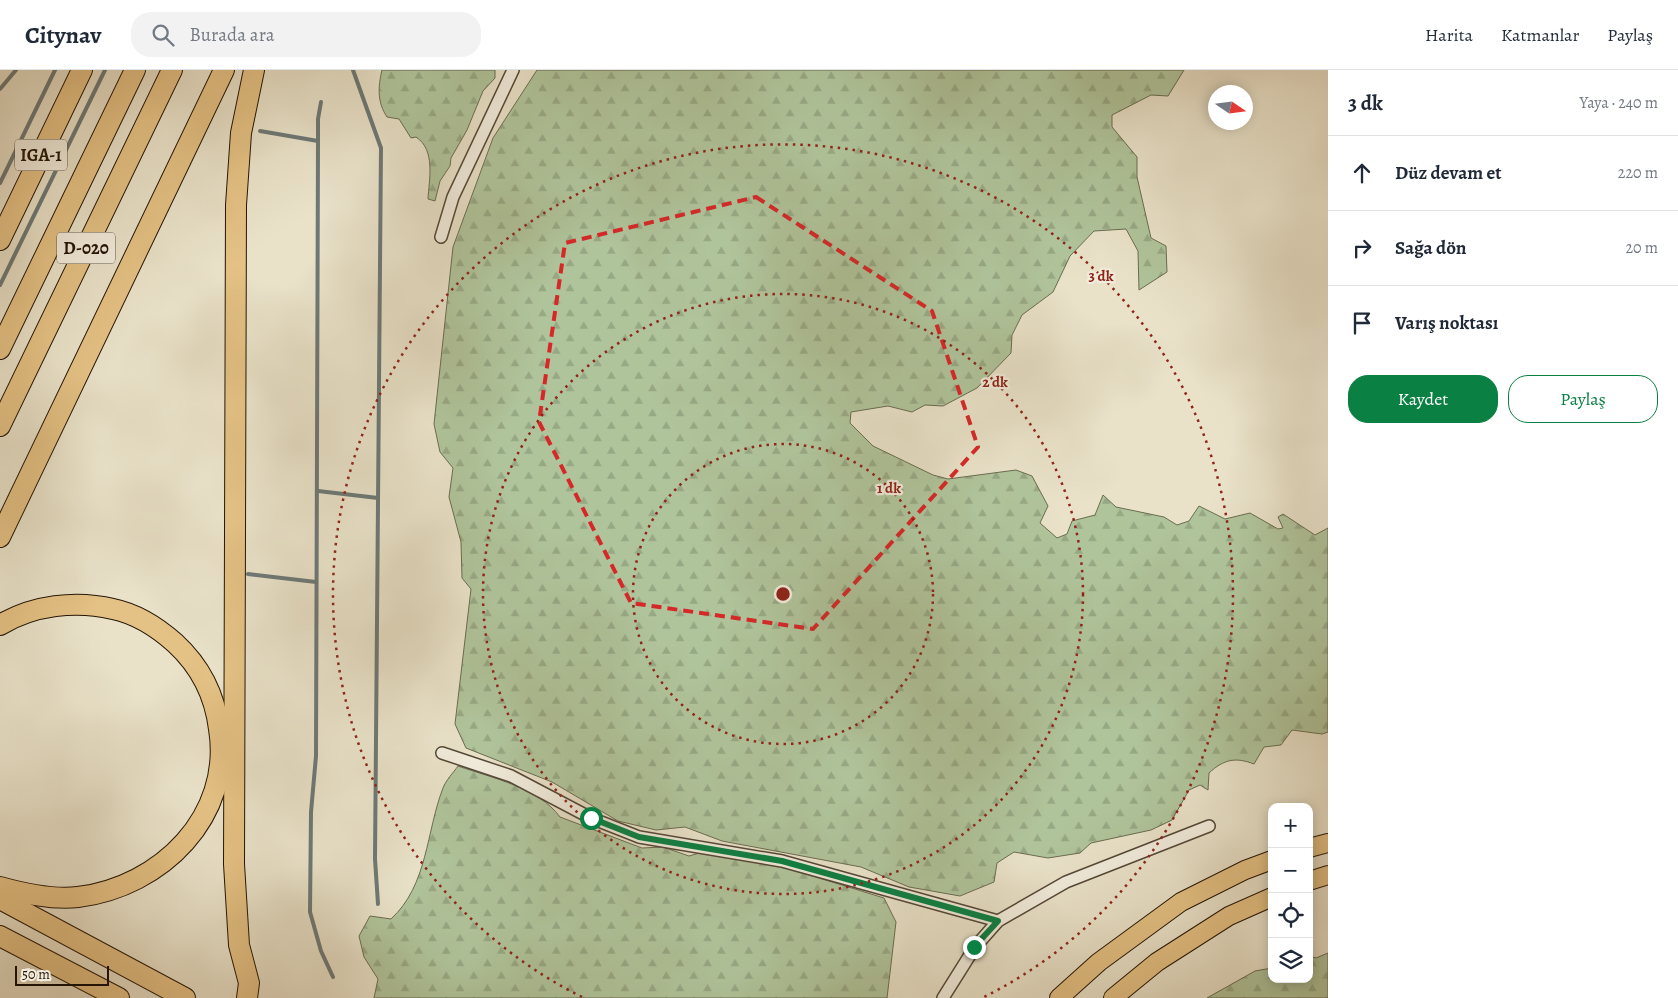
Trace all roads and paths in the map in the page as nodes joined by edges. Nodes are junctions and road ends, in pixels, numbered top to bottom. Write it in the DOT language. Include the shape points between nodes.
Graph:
graph roads {
  1 [pos="82,70"];
  2 [pos="135,70"];
  3 [pos="172,70"];
  4 [pos="224,70"];
  5 [pos="254,70"];
  6 [pos="514,70"];
  7 [pos="441,237"];
  8 [pos="0,240"];
  9 [pos="0,349"];
  10 [pos="0,426"];
  11 [pos="0,537"];
  12 [pos="0,625"];
  13 [pos="442,753"];
  14 [pos="1209,826"];
  15 [pos="1328,844"];
  16 [pos="1313,847"];
  17 [pos="1268,861"];
  18 [pos="1328,875"];
  19 [pos="1313,880"];
  20 [pos="0,887"];
  21 [pos="0,899"];
  22 [pos="1268,899"];
  23 [pos="998,921"];
  24 [pos="0,936"];
  25 [pos="119,998"];
  26 [pos="186,998"];
  27 [pos="247,998"];
  28 [pos="943,998"];
  29 [pos="1059,998"];
  30 [pos="1113,998"];
  1 -- 8 [label="highway, IGA-1"];
  2 -- 9 [label="highway, D-020"];
  3 -- 10 [label="highway, D-020"];
  4 -- 11 [label="highway"];
  5 -- 27 [label="highway" via="241,133 236,205 234,864 239,945 249,983"];
  6 -- 7 [label="street" via="453,197"];
  12 -- 20 [label="highway" via="38,610 70,605 106,607 140,618 182,650 200,673 211,693 221,748 212,798 201,822 174,854 150,873 120,887 76,897 32,895"];
  13 -- 23 [label="street" via="510,776 591,818 639,837 782,861"];
  14 -- 23 [label="street" via="1066,882"];
  15 -- 16 [label="main road"];
  17 -- 29 [label="main road" via="1181,902 1099,962"];
  18 -- 19 [label="main road"];
  21 -- 26 [label="highway"];
  22 -- 30 [label="main road" via="1229,916 1157,962"];
  23 -- 28 [label="street" via="974,947"];
  24 -- 25 [label="highway"];
}
